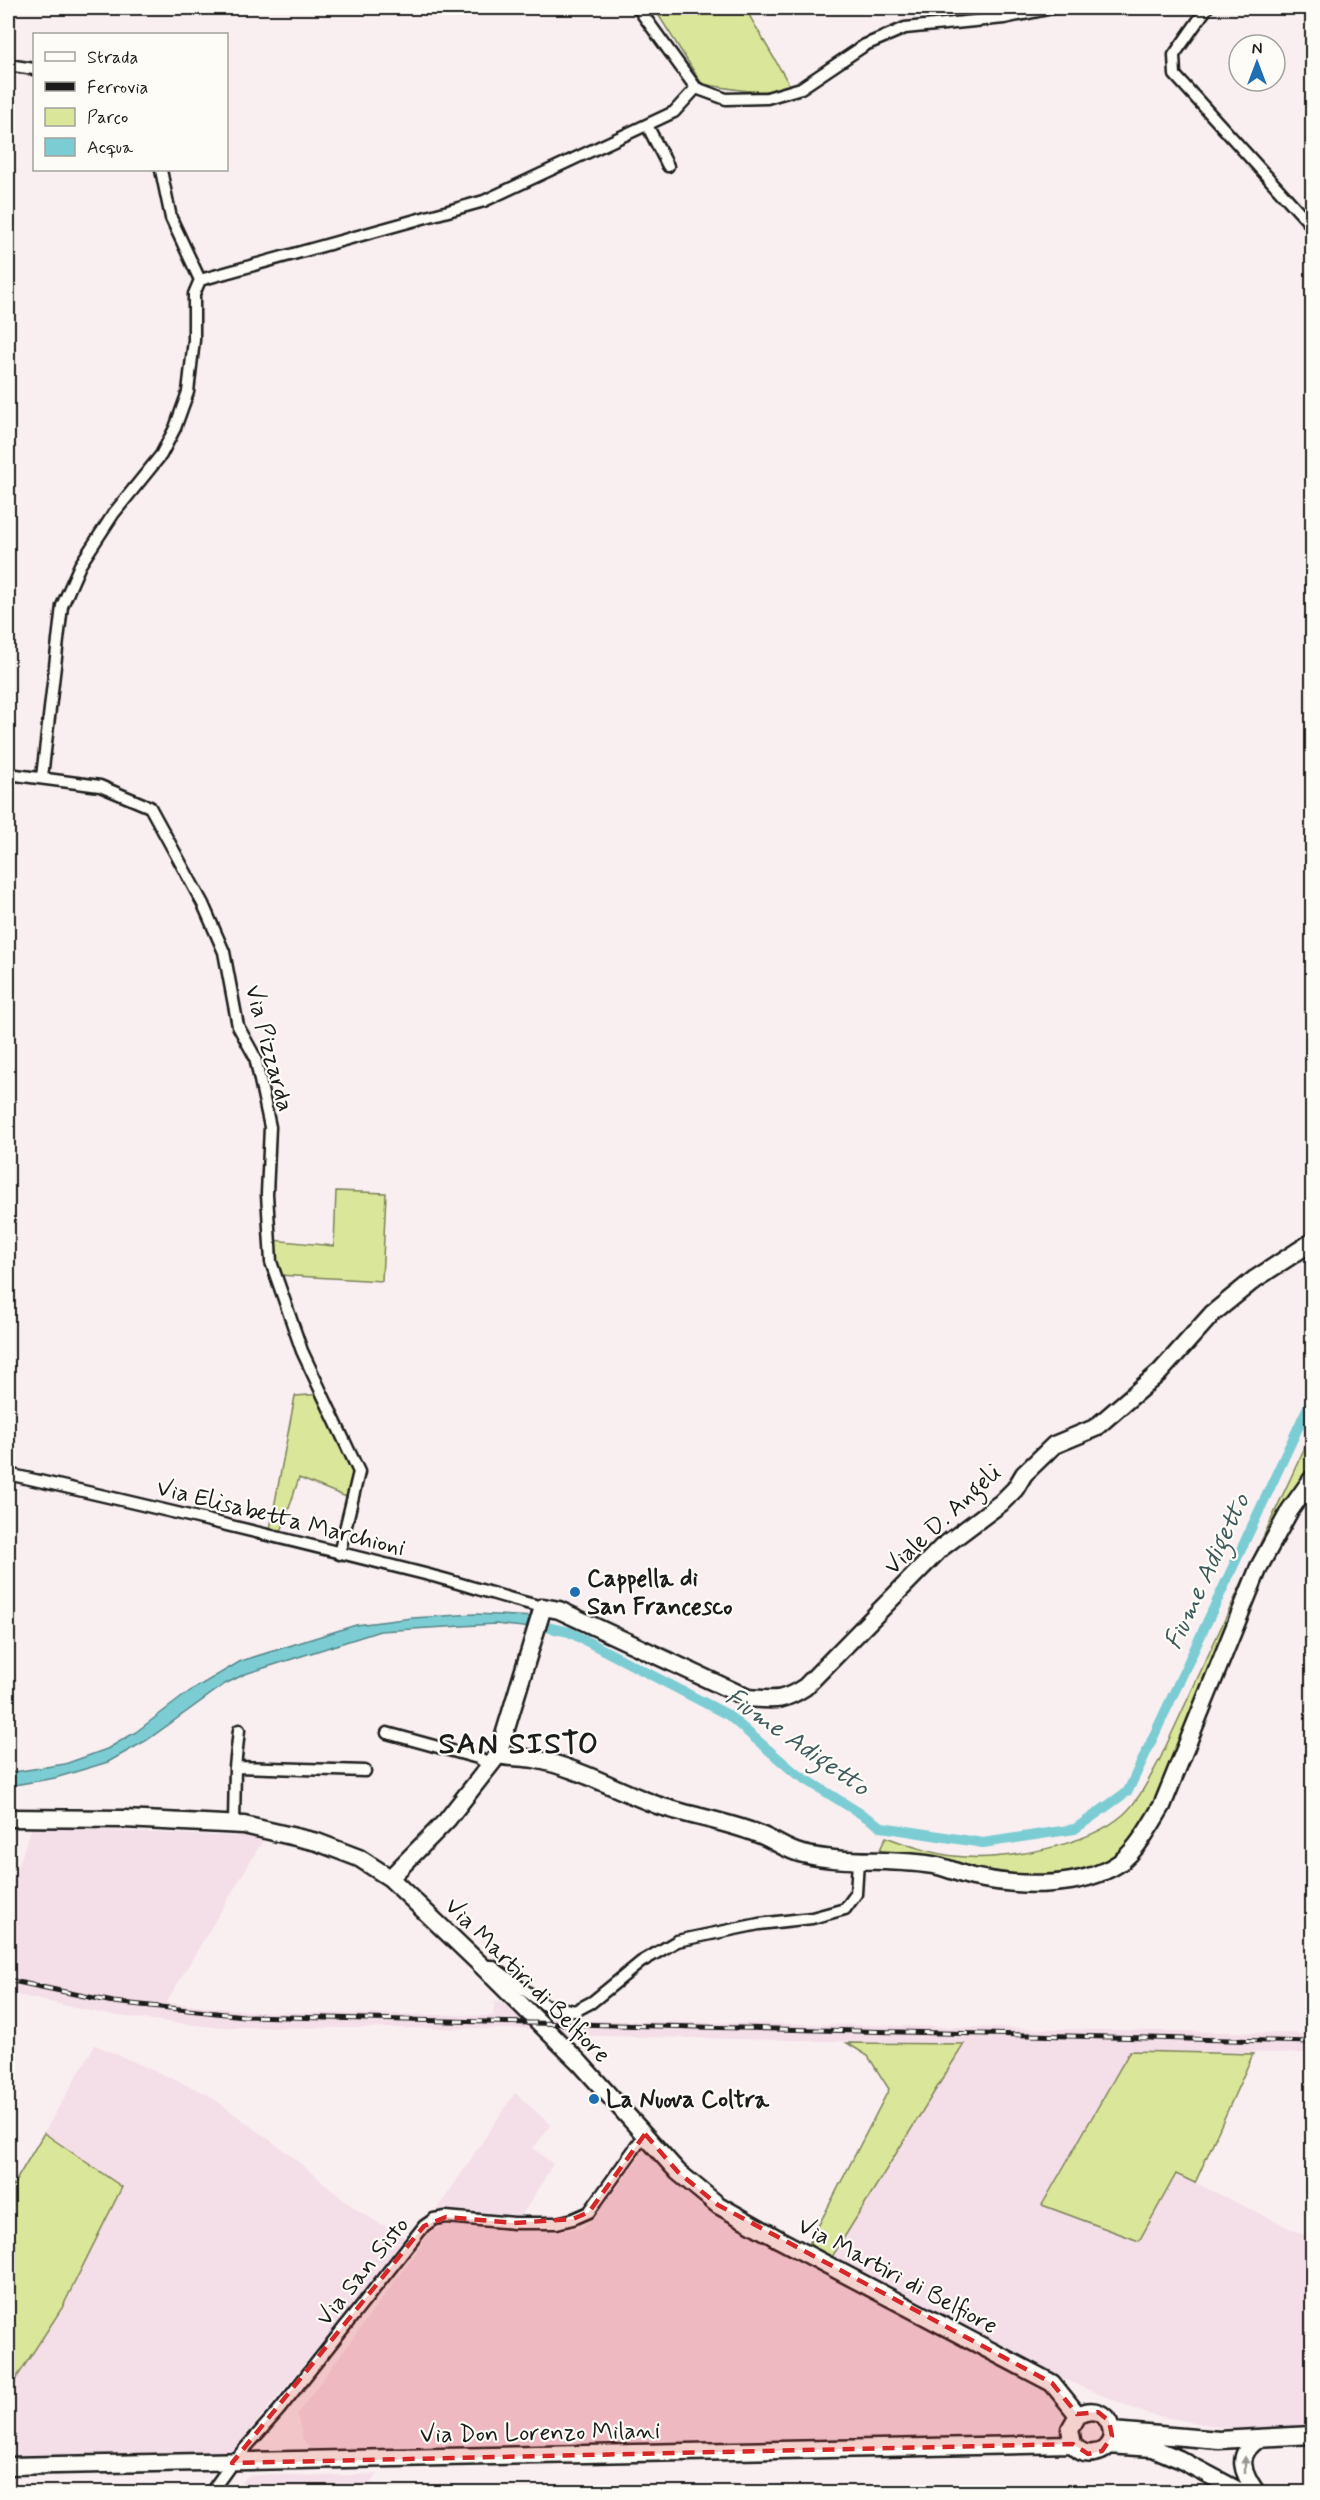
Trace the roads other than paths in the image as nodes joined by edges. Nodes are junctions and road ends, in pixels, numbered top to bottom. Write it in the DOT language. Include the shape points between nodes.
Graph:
graph roads {
  1 [pos="638,8"];
  2 [pos="1053,8"];
  3 [pos="1207,8"];
  4 [pos="8,65"];
  5 [pos="33,69"];
  6 [pos="696,88"];
  7 [pos="647,125"];
  8 [pos="668,166"];
  9 [pos="161,171"];
  10 [pos="1312,226"];
  11 [pos="200,280"];
  12 [pos="8,774"];
  13 [pos="42,777"];
  14 [pos="1312,1242"];
  15 [pos="8,1474"];
  16 [pos="1312,1479"];
  17 [pos="339,1554"];
  18 [pos="542,1611"];
  19 [pos="239,1730"];
  20 [pos="387,1733"];
  21 [pos="495,1761"];
  22 [pos="235,1767"];
  23 [pos="365,1771"];
  24 [pos="8,1818"];
  25 [pos="234,1824"];
  26 [pos="858,1861"];
  27 [pos="390,1878"];
  28 [pos="482,1966"];
  29 [pos="645,2134"];
  30 [pos="1078,2415"];
  31 [pos="1312,2435"];
  32 [pos="1110,2438"];
  33 [pos="1259,2439"];
  34 [pos="1073,2444"];
  35 [pos="232,2463"];
  36 [pos="8,2466"];
  37 [pos="211,2493"];
  38 [pos="1241,2493"];
  39 [pos="1256,2493"];
  1 -- 6 [label="street"];
  2 -- 6 [label="street" via="1004,18 905,28 865,45 801,88 767,98 726,99"];
  3 -- 10 [label="street" via="1174,55 1175,75"];
  4 -- 5 [label="street"];
  6 -- 7 [label="street" via="674,112"];
  7 -- 8 [label="street"];
  7 -- 11 [label="street" via="484,201"];
  9 -- 11 [label="street" via="171,218"];
  11 -- 13 [label="street" via="194,294 188,392 175,428 161,454 114,513 80,566 62,606"];
  12 -- 13 [label="street, Via Pizzarda"];
  13 -- 17 [label="street, Via Pizzarda" via="100,786 150,807 203,904 224,952 238,1026 255,1057 270,1127 267,1194 271,1262 302,1351 359,1472"];
  14 -- 18 [label="street, Viale D. Angeli" via="1255,1279 1212,1314 1160,1372 1095,1428 1054,1445 1001,1503 941,1548 805,1687 788,1698 748,1698 559,1610"];
  15 -- 17 [label="street, Via Elisabetta Marchioni"];
  16 -- 26 [label="street" via="1258,1567 1162,1806 1141,1841 1112,1868 1086,1878 1024,1883 973,1877 902,1860"];
  17 -- 18 [label="street, Via Elisabetta Marchioni" via="427,1575"];
  18 -- 21 [label="street"];
  19 -- 22 [label="street"];
  20 -- 21 [label="street"];
  21 -- 26 [label="street" via="533,1759 657,1804 758,1834 800,1854"];
  21 -- 27 [label="street" via="447,1820"];
  22 -- 23 [label="street"];
  22 -- 25 [label="street"];
  24 -- 25 [label="street, Via Martiri di Belfiore"];
  25 -- 27 [label="street, Via Martiri di Belfiore" via="317,1842 359,1858"];
  26 -- 28 [label="street" via="856,1894 845,1909 677,1941 641,1962 575,2011 545,2006 492,1966"];
  27 -- 28 [label="street, Via Martiri di Belfiore"];
  28 -- 29 [label="street, Via Martiri di Belfiore"];
  29 -- 30 [label="street, Via Martiri di Belfiore" via="678,2172 718,2205 1052,2383"];
  29 -- 35 [label="street, Via San Sisto" via="589,2212 557,2223 446,2217 424,2226 279,2410"];
  30 -- 32 [label="street" via="1087,2411 1102,2414 1109,2421"];
  30 -- 34 [label="street" via="1070,2429"];
  31 -- 33 [label="street, Via Don Lorenzo Milani"];
  32 -- 33 [label="street, Via Don Lorenzo Milani"];
  32 -- 34 [label="street, Via Don Lorenzo Milani" via="1102,2451 1088,2454"];
  32 -- 38 [label="street" via="1153,2448"];
  39 -- 33 [label="street, one-way" via="1245,2476 1243,2463 1248,2448"];
  34 -- 35 [label="street, Via Don Lorenzo Milani"];
  35 -- 36 [label="street, Via Don Lorenzo Milani"];
  35 -- 37 [label="street, Via San Sisto"];
}
